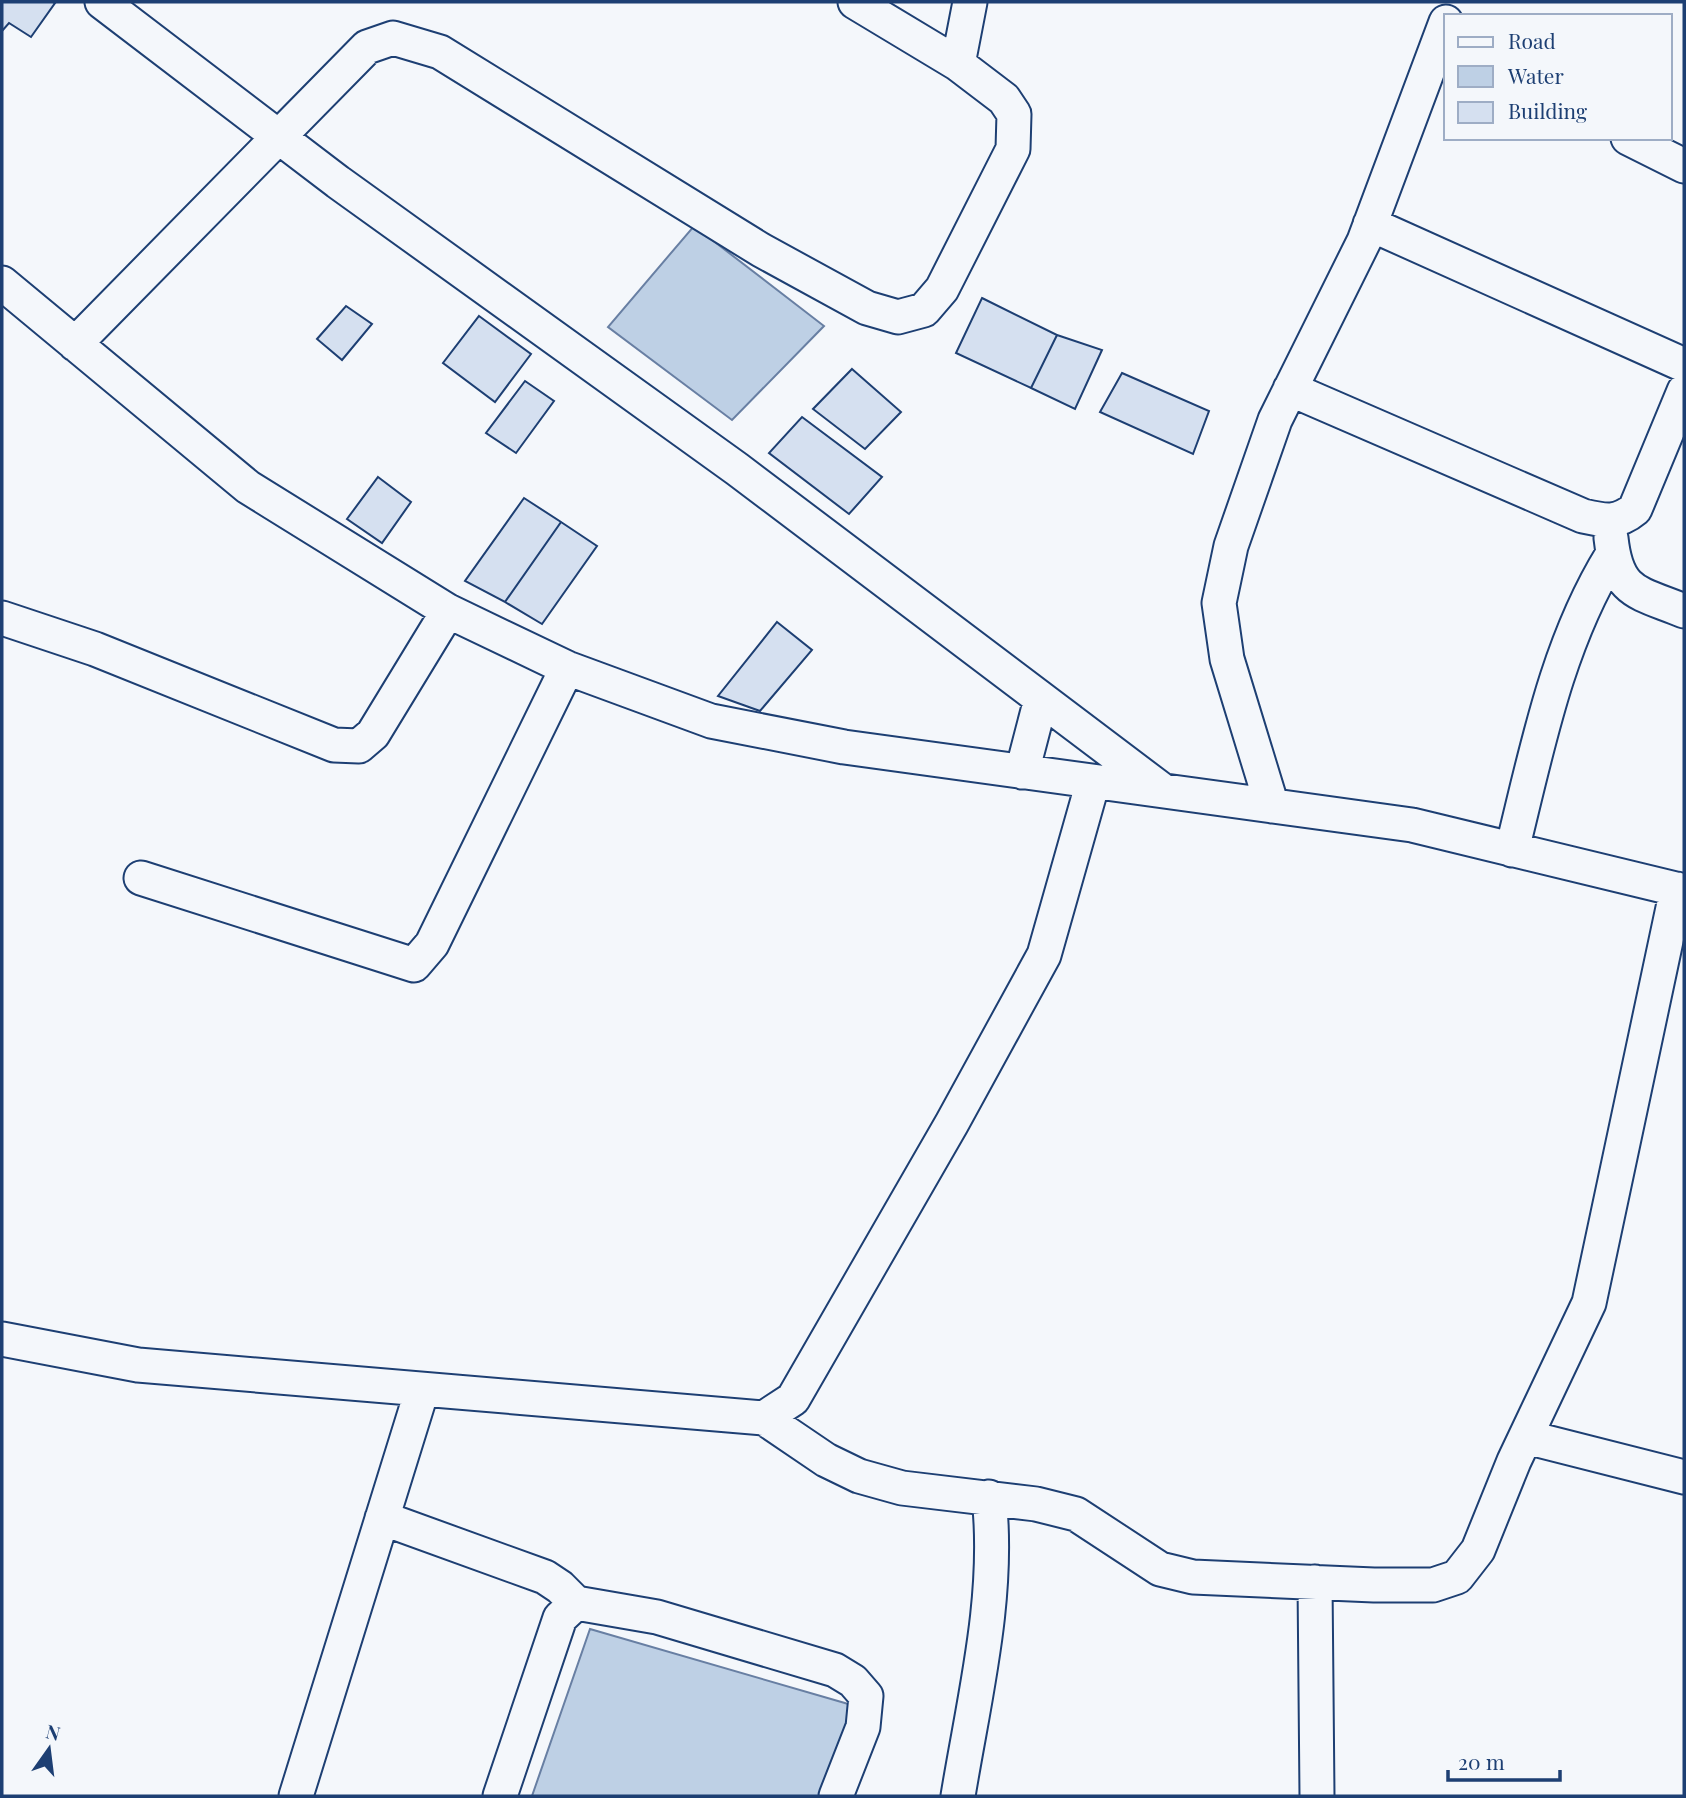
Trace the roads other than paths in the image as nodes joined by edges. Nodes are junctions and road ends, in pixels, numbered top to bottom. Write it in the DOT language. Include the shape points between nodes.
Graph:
graph roads {
  1 [pos="103,2"];
  2 [pos="855,2"];
  3 [pos="970,2"];
  4 [pos="1443,40"];
  5 [pos="958,64"];
  6 [pos="277,135"];
  7 [pos="1632,140"];
  8 [pos="1684,166"];
  9 [pos="1370,223"];
  10 [pos="2,283"];
  11 [pos="75,344"];
  12 [pos="1684,365"];
  13 [pos="1290,388"];
  14 [pos="1682,403"];
  15 [pos="1609,522"];
  16 [pos="1612,555"];
  17 [pos="448,611"];
  18 [pos="1684,611"];
  19 [pos="2,618"];
  20 [pos="567,668"];
  21 [pos="1041,699"];
  22 [pos="1022,772"];
  23 [pos="1093,782"];
  24 [pos="1165,792"];
  25 [pos="1272,806"];
  26 [pos="1512,850"];
  27 [pos="141,878"];
  28 [pos="1681,890"];
  29 [pos="2,1339"];
  30 [pos="422,1390"];
  31 [pos="764,1418"];
  32 [pos="1526,1437"];
  33 [pos="1684,1478"];
  34 [pos="989,1497"];
  35 [pos="382,1518"];
  36 [pos="1315,1582"];
  37 [pos="576,1603"];
  38 [pos="296,1796"];
  39 [pos="500,1796"];
  40 [pos="836,1796"];
  41 [pos="958,1796"];
  42 [pos="1317,1796"];
  1 -- 6 [label="street"];
  2 -- 5 [label="street"];
  3 -- 5 [label="street"];
  4 -- 9 [label="street"];
  5 -- 6 [label="street" via="1004,99 1014,114 1013,149 942,289 924,310 898,317 867,308 761,250 440,52 413,42 393,38 367,47"];
  6 -- 11 [label="street"];
  6 -- 21 [label="street" via="737,470"];
  7 -- 8 [label="street"];
  9 -- 12 [label="street"];
  9 -- 13 [label="street"];
  10 -- 11 [label="street"];
  11 -- 17 [label="street" via="248,487"];
  13 -- 15 [label="street" via="1583,516"];
  13 -- 25 [label="street" via="1231,546 1219,603 1227,659"];
  14 -- 15 [label="street" via="1635,509"];
  15 -- 16 [label="street"];
  16 -- 18 [label="street" via="1628,587"];
  16 -- 26 [label="street" via="1554,682"];
  17 -- 19 [label="street" via="373,734 359,746 334,745 95,649"];
  17 -- 20 [label="street"];
  20 -- 22 [label="street" via="711,721 844,747"];
  20 -- 27 [label="street" via="432,944 414,965"];
  21 -- 22 [label="street"];
  21 -- 24 [label="street"];
  22 -- 23 [label="street"];
  23 -- 24 [label="street"];
  23 -- 31 [label="street" via="1044,955 953,1124 793,1399"];
  24 -- 25 [label="street"];
  25 -- 26 [label="street" via="1412,825"];
  26 -- 28 [label="street"];
  28 -- 32 [label="street" via="1599,1268 1589,1303"];
  29 -- 30 [label="street" via="138,1365"];
  30 -- 31 [label="street"];
  30 -- 35 [label="street"];
  31 -- 34 [label="street" via="825,1460 859,1476 902,1488"];
  32 -- 33 [label="street"];
  32 -- 36 [label="street" via="1478,1550 1457,1577 1433,1585"];
  34 -- 36 [label="street" via="1076,1514 1160,1569 1193,1577"];
  34 -- 41 [label="street" via="992,1581"];
  35 -- 37 [label="street" via="545,1577"];
  35 -- 38 [label="street"];
  36 -- 42 [label="street"];
  37 -- 39 [label="street" via="560,1618"];
  37 -- 40 [label="street" via="657,1617 835,1670 853,1681 866,1696 863,1727"];
}
